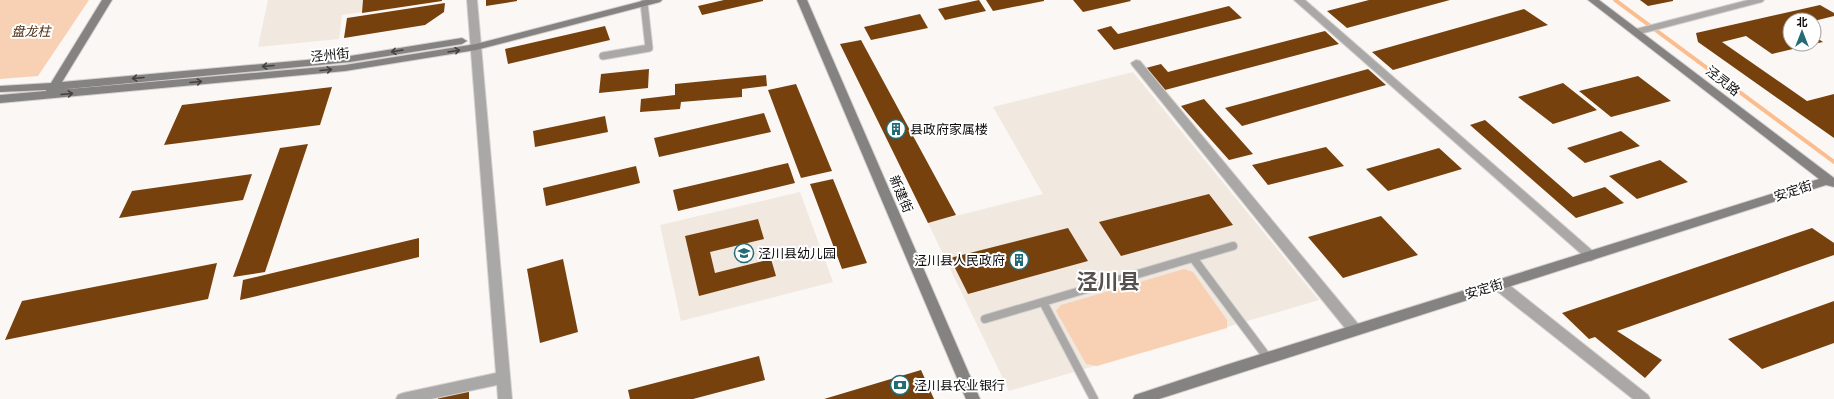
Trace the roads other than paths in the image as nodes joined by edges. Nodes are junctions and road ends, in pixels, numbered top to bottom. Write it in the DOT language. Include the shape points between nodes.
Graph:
graph roads {
  1 [pos="107,0"];
  2 [pos="472,0"];
  3 [pos="626,0"];
  4 [pos="658,0"];
  5 [pos="802,0"];
  6 [pos="1299,0"];
  7 [pos="1593,0"];
  8 [pos="1759,0"];
  9 [pos="644,4"];
  10 [pos="1641,30"];
  11 [pos="475,43"];
  12 [pos="603,56"];
  13 [pos="1136,63"];
  14 [pos="55,86"];
  15 [pos="0,89"];
  16 [pos="48,96"];
  17 [pos="0,99"];
  18 [pos="1831,183"];
  19 [pos="1234,246"];
  20 [pos="1591,256"];
  21 [pos="1193,258"];
  22 [pos="1498,284"];
  23 [pos="1043,302"];
  24 [pos="985,319"];
  25 [pos="1354,329"];
  26 [pos="1267,357"];
  27 [pos="504,377"];
  28 [pos="403,399"];
  29 [pos="505,399"];
  30 [pos="973,399"];
  31 [pos="1094,399"];
  32 [pos="1140,399"];
  33 [pos="1643,399"];
  1 -- 14 [label="main road"];
  2 -- 11 [label="street"];
  3 -- 11 [label="main road, 泾州街"];
  4 -- 9 [label="main road, 泾州街"];
  5 -- 30 [label="main road, 新建街"];
  6 -- 20 [label="street"];
  7 -- 10 [label="main road, 泾灵路"];
  8 -- 10 [label="street"];
  9 -- 11 [label="main road, 泾州街"];
  9 -- 12 [label="lane" via="649,48"];
  10 -- 18 [label="main road, 泾灵路"];
  11 -- 14 [label="main road, 泾州街, one-way" via="350,59"];
  16 -- 11 [label="main road, 泾州街, one-way" via="345,68"];
  11 -- 27 [label="street"];
  13 -- 25 [label="street"];
  14 -- 15 [label="main road, 泾州街"];
  14 -- 16 [label="main road"];
  16 -- 17 [label="main road, 泾州街"];
  18 -- 20 [label="main road, 安定街"];
  19 -- 21 [label="lane"];
  20 -- 22 [label="main road, 安定街"];
  21 -- 23 [label="lane"];
  21 -- 26 [label="lane"];
  22 -- 25 [label="main road, 安定街"];
  22 -- 33 [label="street"];
  23 -- 24 [label="lane"];
  23 -- 31 [label="lane"];
  25 -- 26 [label="main road, 安定街"];
  26 -- 32 [label="main road, 安定街"];
  27 -- 28 [label="street"];
  27 -- 29 [label="street"];
}
